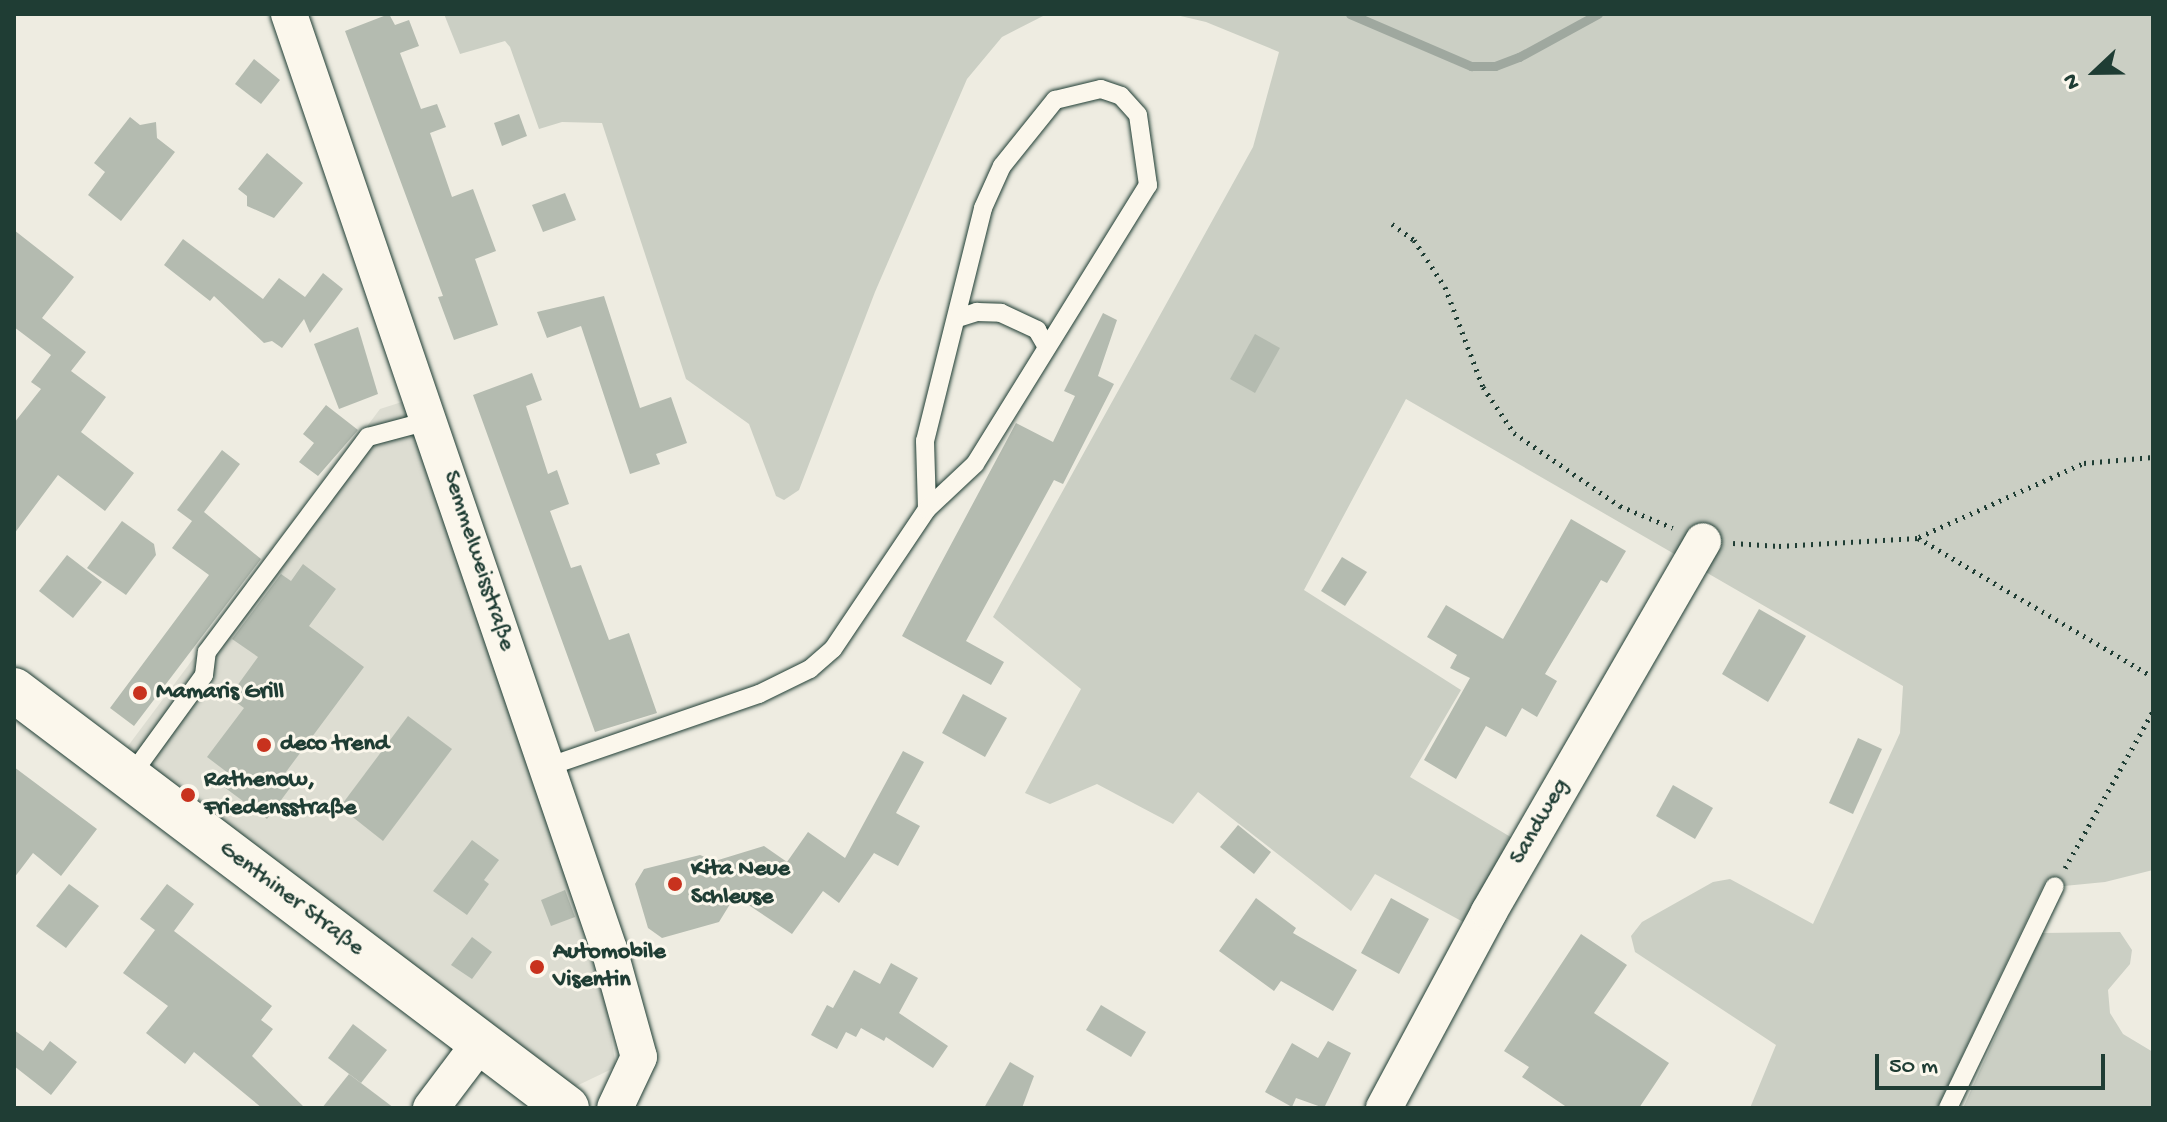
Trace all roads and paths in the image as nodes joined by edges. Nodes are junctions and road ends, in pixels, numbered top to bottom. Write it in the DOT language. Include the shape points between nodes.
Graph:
graph roads {
  1 [pos="289,14"];
  2 [pos="1392,224"];
  3 [pos="958,318"];
  4 [pos="1045,344"];
  5 [pos="432,420"];
  6 [pos="2153,457"];
  7 [pos="927,509"];
  8 [pos="1918,538"];
  9 [pos="1703,541"];
  10 [pos="2153,677"];
  11 [pos="14,690"];
  12 [pos="2153,711"];
  13 [pos="547,767"];
  14 [pos="130,777"];
  15 [pos="2055,886"];
  16 [pos="480,1043"];
  17 [pos="431,1108"];
  18 [pos="567,1108"];
  19 [pos="615,1108"];
  20 [pos="1384,1108"];
  21 [pos="1948,1108"];
  1 -- 5 [label="street, Semmelweisstraße"];
  2 -- 9 [label="path" via="1414,240 1445,287 1483,387 1514,433 1620,506"];
  3 -- 4 [label="lane" via="1001,313 1037,330"];
  3 -- 4 [label="lane" via="983,208 1002,166 1055,100 1101,89 1121,96 1138,115 1148,185"];
  3 -- 7 [label="lane" via="925,441"];
  4 -- 7 [label="lane" via="975,464"];
  5 -- 13 [label="street, Semmelweisstraße"];
  5 -- 14 [label="lane" via="368,437 207,652 204,675"];
  6 -- 8 [label="path" via="2084,463"];
  7 -- 13 [label="lane" via="833,649 810,669 759,694"];
  8 -- 9 [label="path" via="1779,546"];
  8 -- 10 [label="path"];
  9 -- 20 [label="street, Sandweg" via="1496,899"];
  11 -- 14 [label="main road, Genthiner Straße"];
  12 -- 15 [label="path"];
  13 -- 19 [label="street, Semmelweisstraße" via="639,1057"];
  14 -- 16 [label="main road, Genthiner Straße"];
  15 -- 21 [label="lane"];
  16 -- 17 [label="street"];
  16 -- 18 [label="main road, Genthiner Straße"];
}
